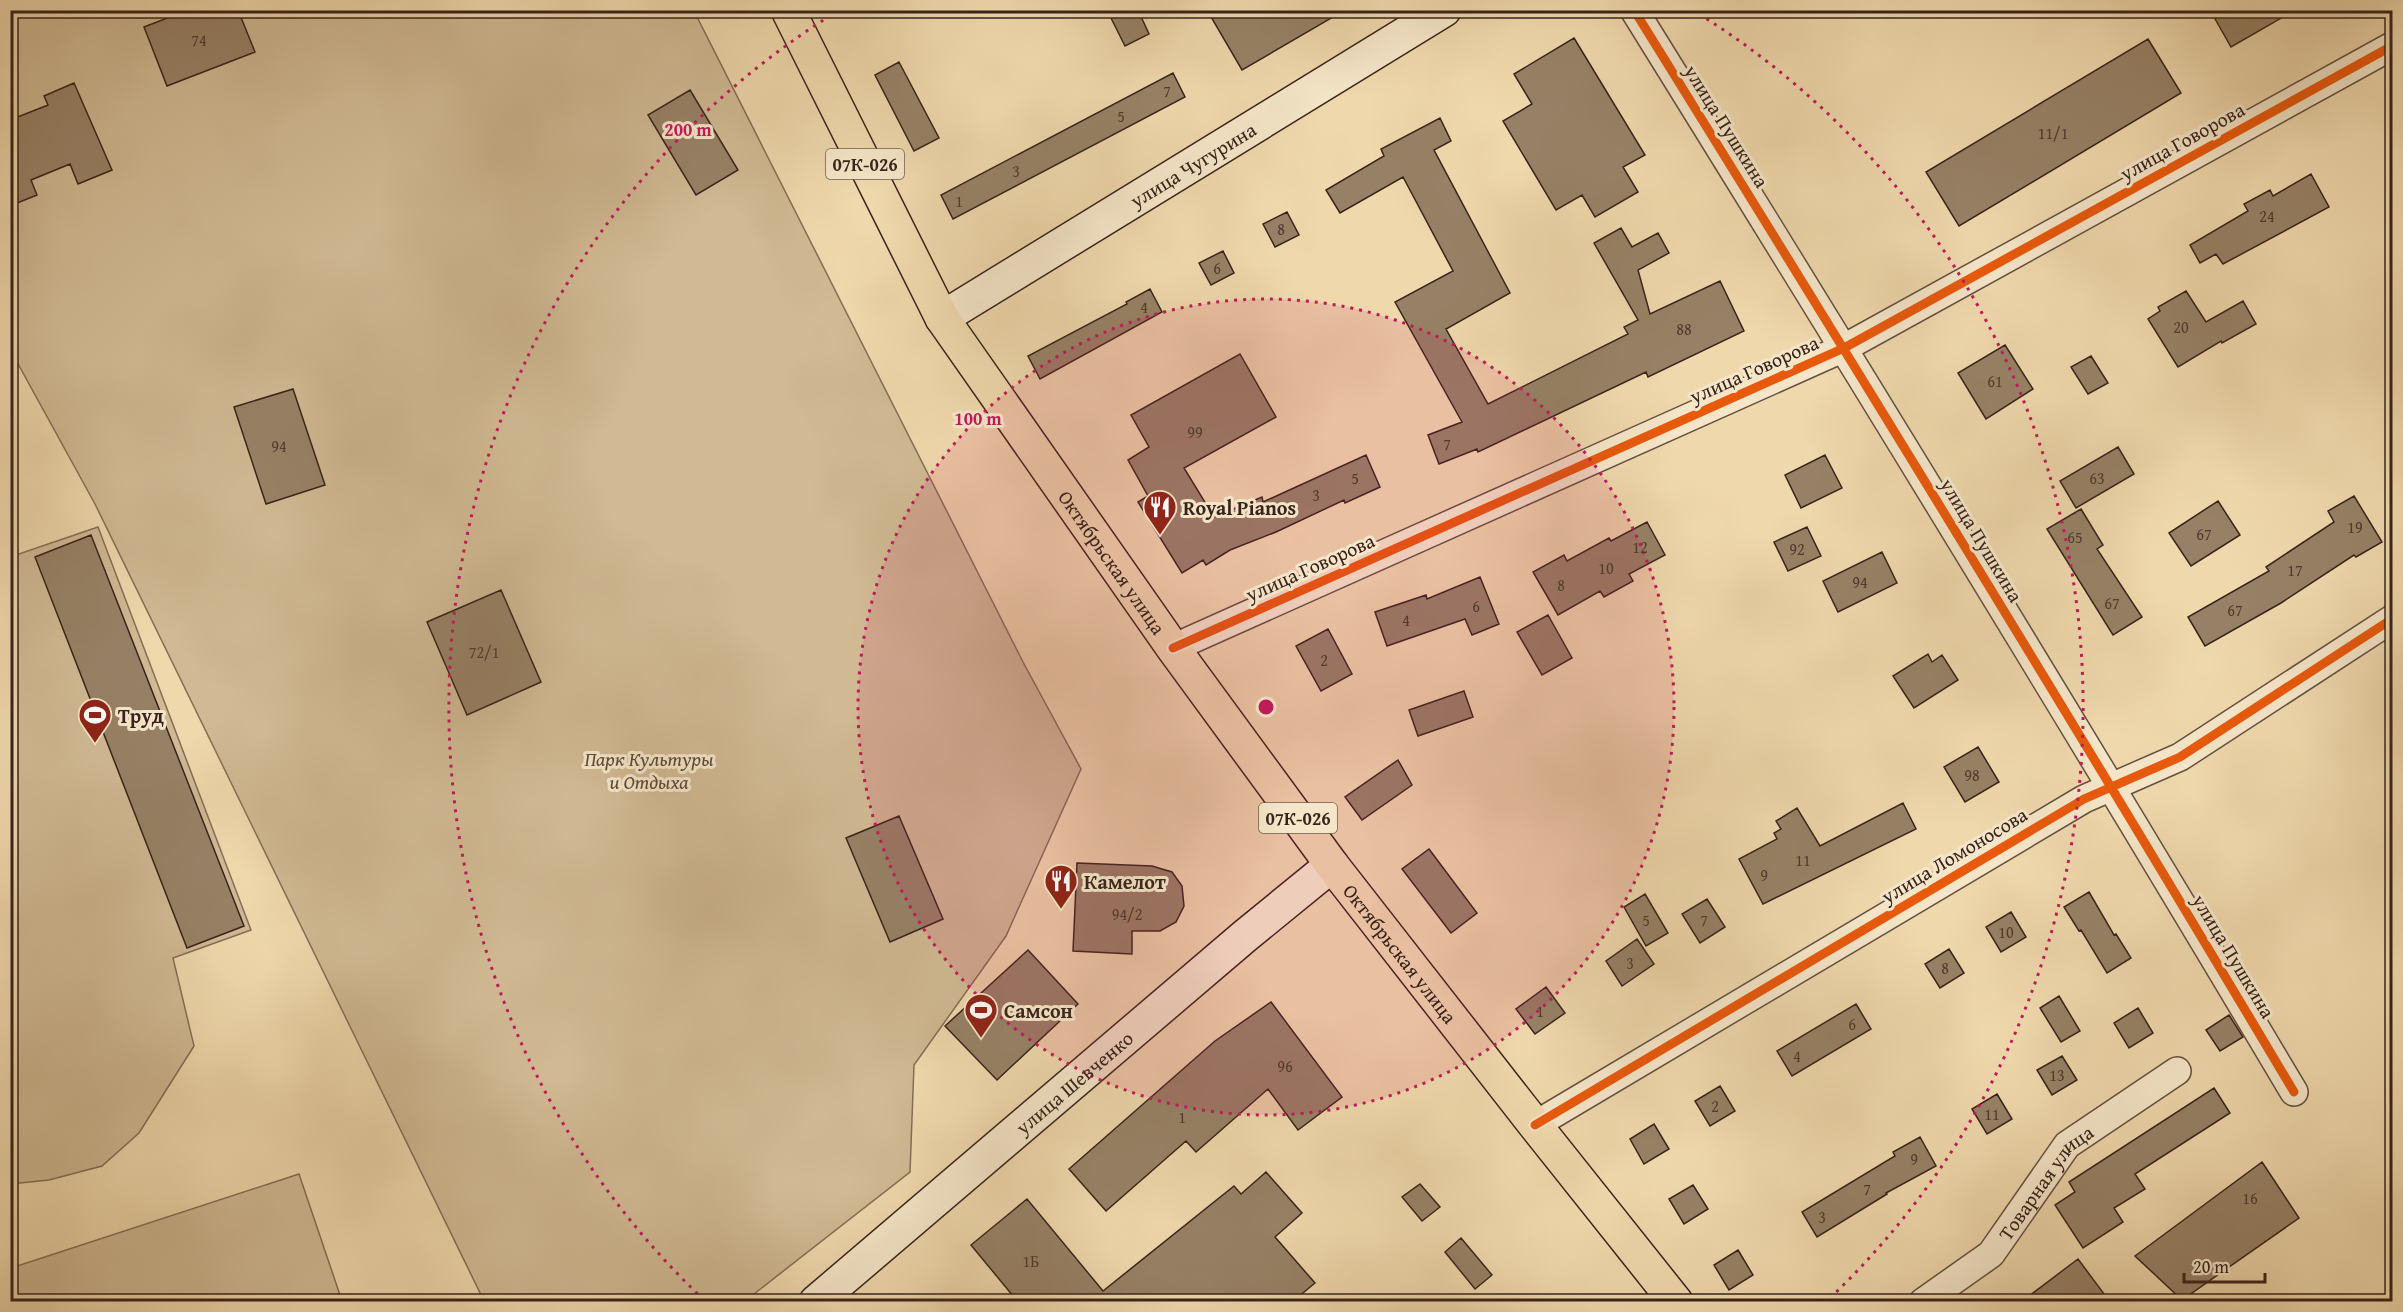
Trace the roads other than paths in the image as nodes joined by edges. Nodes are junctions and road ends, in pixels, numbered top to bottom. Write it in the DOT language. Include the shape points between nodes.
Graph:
graph roads {
  1 [pos="788,10"];
  2 [pos="1444,10"];
  3 [pos="1634,10"];
  4 [pos="2392,46"];
  5 [pos="942,318"];
  6 [pos="1844,348"];
  7 [pos="2392,619"];
  8 [pos="1173,648"];
  9 [pos="2113,788"];
  10 [pos="1332,865"];
  11 [pos="2177,1071"];
  12 [pos="2294,1092"];
  13 [pos="1535,1125"];
  14 [pos="816,1302"];
  15 [pos="1676,1302"];
  16 [pos="1923,1302"];
  1 -- 5 [label="main road, Октябрьская улица / 07К-026"];
  2 -- 5 [label="street, улица Чугурина"];
  3 -- 6 [label="street, улица Пушкина"];
  4 -- 6 [label="street, улица Говорова"];
  5 -- 8 [label="main road, Октябрьская улица / 07К-026"];
  6 -- 8 [label="street, улица Говорова"];
  6 -- 9 [label="street, улица Пушкина"];
  7 -- 9 [label="street, улица Ломоносова" via="2180,757"];
  8 -- 10 [label="main road, Октябрьская улица / 07К-026"];
  9 -- 12 [label="street, улица Пушкина"];
  9 -- 13 [label="street, улица Ломоносова" via="2084,799"];
  10 -- 13 [label="main road, Октябрьская улица / 07К-026"];
  10 -- 14 [label="street, улица Шевченко"];
  11 -- 16 [label="street, Товарная улица" via="2067,1144 1991,1254"];
  13 -- 15 [label="main road, Октябрьская улица / 07К-026"];
}
